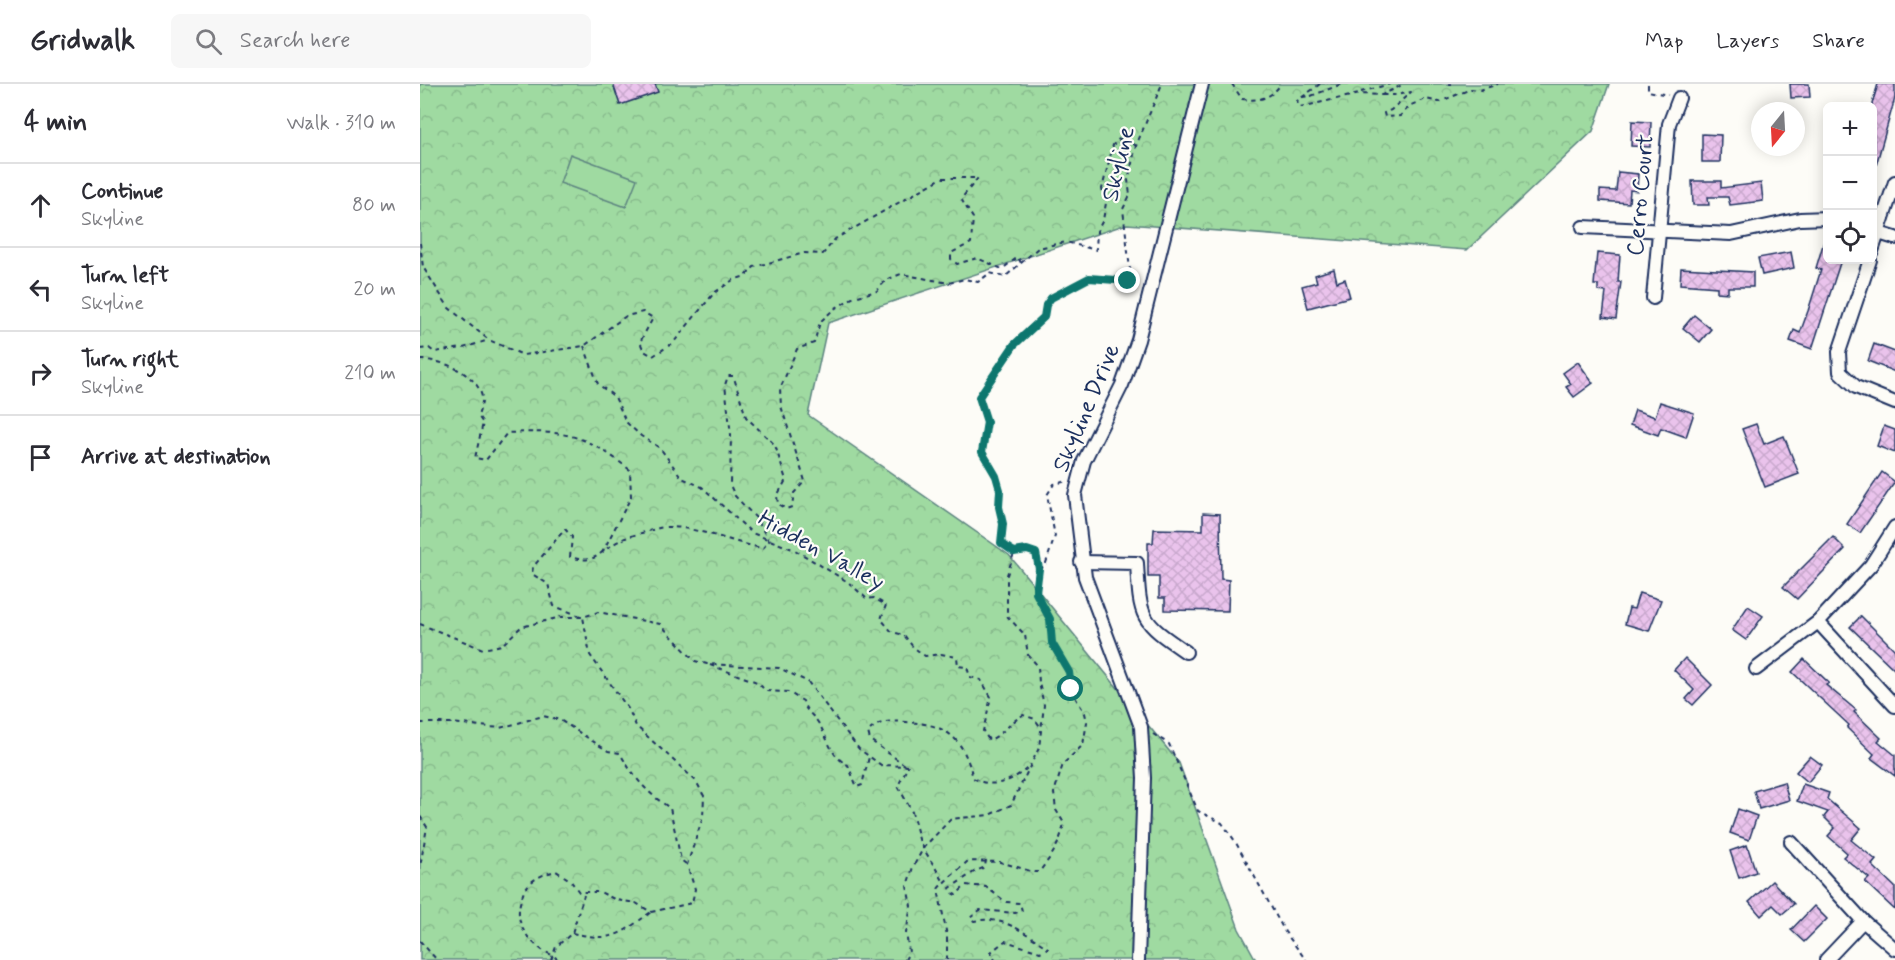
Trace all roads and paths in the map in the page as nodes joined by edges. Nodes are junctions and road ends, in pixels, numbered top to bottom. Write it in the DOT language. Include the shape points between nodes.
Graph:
graph roads {
  1 [pos="1162,84"];
  2 [pos="1202,84"];
  3 [pos="1232,84"];
  4 [pos="1281,84"];
  5 [pos="1320,84"];
  6 [pos="1342,84"];
  7 [pos="1390,84"];
  8 [pos="1404,84"];
  9 [pos="1448,84"];
  10 [pos="1452,84"];
  11 [pos="1498,84"];
  12 [pos="1649,84"];
  13 [pos="1359,94"];
  14 [pos="1382,95"];
  15 [pos="1301,97"];
  16 [pos="1679,98"];
  17 [pos="1136,146"];
  18 [pos="1895,182"];
  19 [pos="1823,218"];
  20 [pos="1583,227"];
  21 [pos="1877,229"];
  22 [pos="1659,232"];
  23 [pos="1877,232"];
  24 [pos="1895,238"];
  25 [pos="420,243"];
  26 [pos="1021,263"];
  27 [pos="1869,264"];
  28 [pos="1653,298"];
  29 [pos="489,340"];
  30 [pos="584,346"];
  31 [pos="420,349"];
  32 [pos="420,360"];
  33 [pos="1895,403"];
  34 [pos="1078,482"];
  35 [pos="1895,527"];
  36 [pos="769,541"];
  37 [pos="1014,552"];
  38 [pos="601,555"];
  39 [pos="1082,562"];
  40 [pos="1039,569"];
  41 [pos="583,617"];
  42 [pos="1818,622"];
  43 [pos="420,624"];
  44 [pos="1186,652"];
  45 [pos="707,664"];
  46 [pos="1756,669"];
  47 [pos="1895,706"];
  48 [pos="420,723"];
  49 [pos="1141,727"];
  50 [pos="1041,728"];
  51 [pos="869,757"];
  52 [pos="1032,764"];
  53 [pos="908,766"];
  54 [pos="420,816"];
  55 [pos="1791,842"];
  56 [pos="924,847"];
  57 [pos="986,860"];
  58 [pos="687,865"];
  59 [pos="420,867"];
  60 [pos="944,882"];
  61 [pos="585,894"];
  62 [pos="651,912"];
  63 [pos="1863,921"];
  64 [pos="572,933"];
  65 [pos="420,941"];
  66 [pos="1895,949"];
  67 [pos="552,954"];
  68 [pos="436,960"];
  69 [pos="551,960"];
  70 [pos="558,960"];
  71 [pos="905,960"];
  72 [pos="948,960"];
  73 [pos="995,960"];
  74 [pos="1138,960"];
  75 [pos="1306,960"];
  76 [pos="1826,960"];
  1 -- 17 [label="path, Skyline"];
  2 -- 34 [label="street, Skyline Drive" via="1141,330 1122,385 1084,461"];
  3 -- 4 [label="path" via="1242,99 1259,101 1273,95"];
  5 -- 15 [label="path"];
  6 -- 15 [label="path"];
  7 -- 13 [label="path"];
  8 -- 14 [label="path"];
  9 -- 10 [label="path"];
  11 -- 14 [label="path" via="1471,89 1439,102 1426,99 1411,105 1400,116 1385,117 1384,113 1411,92"];
  12 -- 16 [label="path" via="1648,91"];
  13 -- 14 [label="path"];
  13 -- 15 [label="path" via="1300,107 1297,101"];
  16 -- 22 [label="street, Cerro Court" via="1669,124"];
  17 -- 26 [label="path" via="1127,138 1113,145 1102,189 1106,202 1096,250 1066,242 1038,248"];
  17 -- 37 [label="path, Skyline" via="1128,180 1130,195 1123,209 1131,278 1122,282 1089,278 1051,298 1044,317 1014,345 979,397 987,422 982,452 1000,490 1001,543"];
  18 -- 21 [label="street"];
  19 -- 22 [label="street" via="1800,219 1731,234"];
  20 -- 22 [label="street"];
  22 -- 28 [label="street, Cerro Court"];
  23 -- 24 [label="street"];
  25 -- 29 [label="path" via="423,267 449,308"];
  26 -- 30 [label="path" via="1018,257 1002,269 976,258 957,264 951,259 951,253 971,243 973,218 961,200 978,178 942,177 835,239 823,254 804,253 754,267 746,276 733,280 714,293 673,343 653,356 644,351 640,342 653,318 643,312 626,316"];
  26 -- 36 [label="path" via="1005,277 990,273 978,282 965,279 949,283 901,274 886,280 877,291 854,297 820,322 814,343 797,349 780,389 780,406 805,481 794,493 792,507 786,510 778,504 777,496 786,480 775,445 746,417 733,376 728,376 725,385 731,435 730,485"];
  27 -- 33 [label="street" via="1839,352 1840,372 1856,387"];
  29 -- 30 [label="path" via="523,355"];
  29 -- 31 [label="path" via="463,348"];
  30 -- 36 [label="path, Hidden Valley" via="598,384 615,397 626,422 660,448 682,478 702,488 752,533"];
  32 -- 38 [label="path" via="434,359 451,366 466,374 480,389 483,400 478,416 483,423 475,458 486,460 507,433 536,434 546,430 581,437 630,470 631,497"];
  34 -- 39 [label="street, Skyline Drive" via="1075,495"];
  34 -- 40 [label="path" via="1060,482 1047,495 1054,541 1045,566"];
  35 -- 42 [label="street" via="1871,565"];
  36 -- 38 [label="path" via="763,548 690,529 662,527 619,540"];
  36 -- 50 [label="path, Hidden Valley" via="795,549 848,582 867,599 874,598 885,605 881,620 925,656 957,657 958,666 967,667 970,677 981,680 991,697 983,731 989,740 1000,736 1009,723 1023,715 1035,719"];
  37 -- 40 [label="path" via="1036,553"];
  37 -- 50 [label="path" via="1007,575 1007,616 1025,635 1028,655 1038,666 1044,705"];
  38 -- 41 [label="path" via="586,561 570,557 572,537 565,529 533,567 532,574 548,584 554,606"];
  39 -- 44 [label="street" via="1137,563 1139,605 1144,618 1152,630"];
  39 -- 49 [label="street, Skyline Drive" via="1094,607"];
  40 -- 57 [label="path" via="1036,593 1050,619 1052,643 1069,672 1073,694 1085,713 1086,739 1064,764 1054,794 1056,810 1064,823 1057,848 1048,862 1034,872"];
  41 -- 43 [label="path" via="561,617 521,627 502,645 483,649"];
  41 -- 45 [label="path" via="598,612 660,624 695,661"];
  41 -- 58 [label="path" via="590,655 636,726 696,781 704,796 703,818"];
  42 -- 46 [label="street"];
  42 -- 47 [label="street"];
  45 -- 51 [label="path" via="779,668 808,682"];
  45 -- 51 [label="path" via="757,682 765,692 788,692 803,701 806,711 819,722 837,760 848,765 857,787 862,785"];
  48 -- 58 [label="path" via="500,728 543,716 560,720 608,751 620,753 648,794 670,808 681,860"];
  49 -- 74 [label="street, Skyline Drive" via="1144,778"];
  49 -- 75 [label="path" via="1169,744 1198,811 1222,823 1285,932"];
  50 -- 52 [label="path"];
  51 -- 53 [label="path" via="881,765"];
  52 -- 53 [label="path" via="997,785 984,784 973,778 963,748 938,726 877,722 868,732 870,740"];
  52 -- 56 [label="path" via="1011,805 990,815 951,819"];
  53 -- 56 [label="path" via="898,786"];
  54 -- 59 [label="path" via="428,827"];
  55 -- 63 [label="street"];
  56 -- 60 [label="path"];
  56 -- 71 [label="path" via="907,886 911,906 906,933 909,952"];
  57 -- 60 [label="path" via="968,861"];
  57 -- 73 [label="path" via="985,867 950,888 952,893 956,895 966,885 986,887 1006,902 1020,903 1022,910 1015,913 980,910 970,918 1017,927 1048,948 1040,952 1005,941 991,952"];
  58 -- 62 [label="path" via="695,889 692,903"];
  60 -- 72 [label="path" via="938,889"];
  61 -- 62 [label="path" via="600,892"];
  61 -- 64 [label="path"];
  61 -- 67 [label="path" via="556,871 542,874 525,889 516,910 522,928"];
  62 -- 64 [label="path" via="615,936 597,938"];
  63 -- 66 [label="street"];
  63 -- 76 [label="street"];
  64 -- 67 [label="path"];
  65 -- 68 [label="path"];
  67 -- 69 [label="path"];
  67 -- 70 [label="path"];
}
